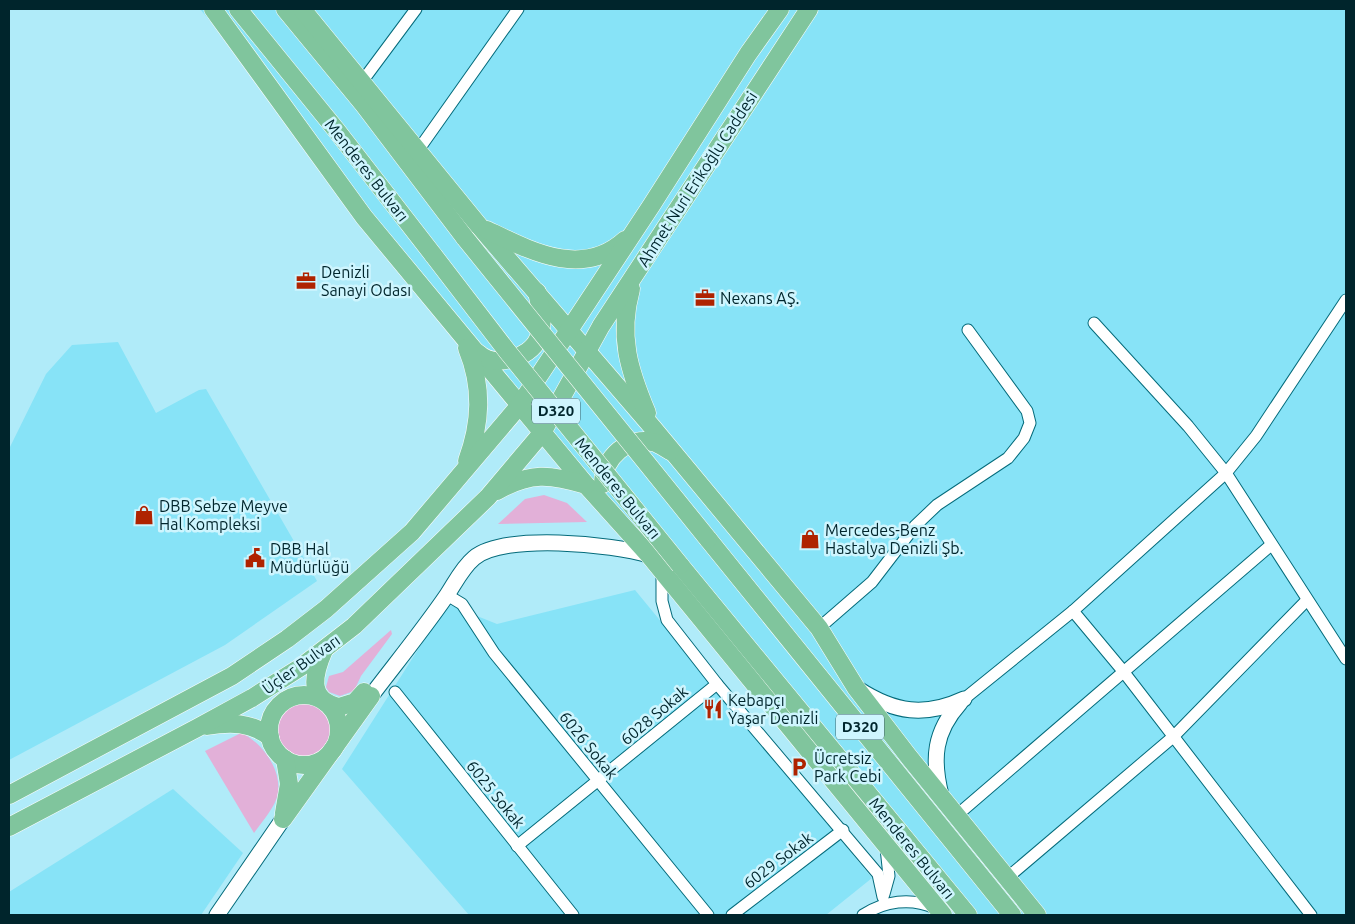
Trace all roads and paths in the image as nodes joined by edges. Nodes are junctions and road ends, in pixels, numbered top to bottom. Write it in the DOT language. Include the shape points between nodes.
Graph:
graph roads {
  1 [pos="213,9"];
  2 [pos="238,9"];
  3 [pos="285,9"];
  4 [pos="302,9"];
  5 [pos="416,9"];
  6 [pos="518,9"];
  7 [pos="780,9"];
  8 [pos="809,9"];
  9 [pos="361,83"];
  10 [pos="419,149"];
  11 [pos="480,226"];
  12 [pos="632,233"];
  13 [pos="634,277"];
  14 [pos="537,291"];
  15 [pos="1346,300"];
  16 [pos="1094,323"];
  17 [pos="570,330"];
  18 [pos="968,330"];
  19 [pos="463,338"];
  20 [pos="586,350"];
  21 [pos="519,406"];
  22 [pos="653,428"];
  23 [pos="542,433"];
  24 [pos="672,452"];
  25 [pos="1226,473"];
  26 [pos="462,474"];
  27 [pos="586,485"];
  28 [pos="488,497"];
  29 [pos="606,505"];
  30 [pos="1271,545"];
  31 [pos="649,555"];
  32 [pos="662,570"];
  33 [pos="447,595"];
  34 [pos="1307,600"];
  35 [pos="1073,611"];
  36 [pos="819,628"];
  37 [pos="324,650"];
  38 [pos="1346,659"];
  39 [pos="1123,671"];
  40 [pos="717,684"];
  41 [pos="856,688"];
  42 [pos="395,692"];
  43 [pos="368,694"];
  44 [pos="964,699"];
  45 [pos="328,704"];
  46 [pos="197,728"];
  47 [pos="270,737"];
  48 [pos="1173,737"];
  49 [pos="331,752"];
  50 [pos="284,759"];
  51 [pos="599,782"];
  52 [pos="9,795"];
  53 [pos="941,796"];
  54 [pos="956,816"];
  55 [pos="283,819"];
  56 [pos="9,827"];
  57 [pos="843,830"];
  58 [pos="518,846"];
  59 [pos="886,847"];
  60 [pos="1007,878"];
  61 [pos="993,891"];
  62 [pos="879,901"];
  63 [pos="941,913"];
  64 [pos="217,915"];
  65 [pos="573,915"];
  66 [pos="708,915"];
  67 [pos="732,915"];
  68 [pos="863,915"];
  69 [pos="968,915"];
  70 [pos="1012,915"];
  71 [pos="1036,915"];
  72 [pos="1311,915"];
  1 -- 19 [label="main road" via="364,217"];
  2 -- 69 [label="main road, Menderes Bulvarı / D320, bridge" via="337,130 507,352"];
  3 -- 61 [label="main road, D320, bridge" via="364,105 465,238"];
  4 -- 9 [label="main road"];
  5 -- 9 [label="street"];
  6 -- 10 [label="street"];
  7 -- 12 [label="main road, Ahmet Nuri Erikoğlu Caddesi"];
  8 -- 13 [label="main road, Ahmet Nuri Erikoğlu Caddesi"];
  9 -- 10 [label="main road"];
  10 -- 11 [label="main road"];
  11 -- 12 [label="main road" via="529,250 563,260 601,255"];
  11 -- 14 [label="main road"];
  12 -- 17 [label="main road, Ahmet Nuri Erikoğlu Caddesi"];
  13 -- 20 [label="main road, Ahmet Nuri Erikoğlu Caddesi"];
  13 -- 22 [label="main road" via="625,317 625,346 628,363"];
  14 -- 17 [label="main road"];
  14 -- 19 [label="main road" via="542,314 540,337 530,352 497,361 482,357"];
  15 -- 25 [label="street" via="1256,436"];
  16 -- 25 [label="street" via="1188,426"];
  17 -- 20 [label="main road"];
  17 -- 21 [label="main road, Ahmet Nuri Erikoğlu Caddesi"];
  18 -- 36 [label="street" via="1027,411 1030,423 1024,438 1008,458 937,505 915,526 872,582"];
  19 -- 21 [label="main road"];
  19 -- 26 [label="main road" via="473,361 478,411 476,435"];
  20 -- 22 [label="main road"];
  20 -- 23 [label="main road, Ahmet Nuri Erikoğlu Caddesi"];
  21 -- 23 [label="main road"];
  21 -- 26 [label="main road, Üçler Bulvarı"];
  22 -- 24 [label="main road"];
  23 -- 27 [label="main road"];
  23 -- 28 [label="main road, Üçler Bulvarı"];
  24 -- 29 [label="main road" via="655,443 640,442 613,454 603,478"];
  24 -- 36 [label="main road"];
  25 -- 30 [label="street"];
  25 -- 35 [label="street"];
  26 -- 52 [label="main road, Üçler Bulvarı" via="412,532 326,609 287,639 232,676"];
  27 -- 28 [label="main road" via="551,476 532,477 510,484"];
  27 -- 29 [label="main road"];
  28 -- 37 [label="main road, Üçler Bulvarı" via="354,626"];
  29 -- 31 [label="main road"];
  30 -- 34 [label="street"];
  30 -- 39 [label="street"];
  31 -- 32 [label="main road"];
  31 -- 33 [label="street" via="604,544 498,547 473,558"];
  32 -- 40 [label="street" via="662,601 667,620"];
  32 -- 59 [label="main road"];
  33 -- 43 [label="street" via="416,618"];
  33 -- 51 [label="street, 6026 Sokak" via="462,604 494,653"];
  34 -- 38 [label="street"];
  34 -- 48 [label="street"];
  35 -- 39 [label="street"];
  35 -- 44 [label="street"];
  36 -- 41 [label="main road"];
  37 -- 45 [label="main road" via="314,682"];
  37 -- 46 [label="main road, Üçler Bulvarı" via="252,698"];
  39 -- 48 [label="street"];
  39 -- 54 [label="street"];
  40 -- 51 [label="street, 6028 Sokak"];
  40 -- 57 [label="street"];
  41 -- 44 [label="street" via="910,711 945,708"];
  41 -- 53 [label="main road"];
  42 -- 58 [label="street, 6025 Sokak"];
  43 -- 45 [label="main road" via="348,706"];
  43 -- 49 [label="main road"];
  44 -- 53 [label="street" via="943,725 938,741 936,776"];
  45 -- 47 [label="main road" via="306,694 282,702 270,720"];
  45 -- 49 [label="main road" via="340,725 339,737"];
  46 -- 47 [label="main road" via="240,724 252,726"];
  46 -- 56 [label="main road, Üçler Bulvarı"];
  47 -- 50 [label="main road" via="276,752"];
  48 -- 60 [label="street"];
  48 -- 72 [label="street"];
  49 -- 50 [label="main road" via="317,763 306,765"];
  49 -- 55 [label="main road"];
  50 -- 55 [label="main road" via="289,795"];
  51 -- 58 [label="street, 6028 Sokak"];
  51 -- 66 [label="street, 6026 Sokak"];
  53 -- 54 [label="main road"];
  54 -- 60 [label="main road"];
  54 -- 61 [label="main road"];
  55 -- 64 [label="street"];
  57 -- 62 [label="street" via="878,874"];
  57 -- 67 [label="street, 6029 Sokak"];
  58 -- 65 [label="street, 6025 Sokak"];
  59 -- 62 [label="street" via="889,876"];
  59 -- 63 [label="main road"];
  60 -- 61 [label="street"];
  60 -- 71 [label="main road"];
  61 -- 70 [label="main road, D320"];
  62 -- 63 [label="street" via="926,904"];
  62 -- 68 [label="street"];
}
